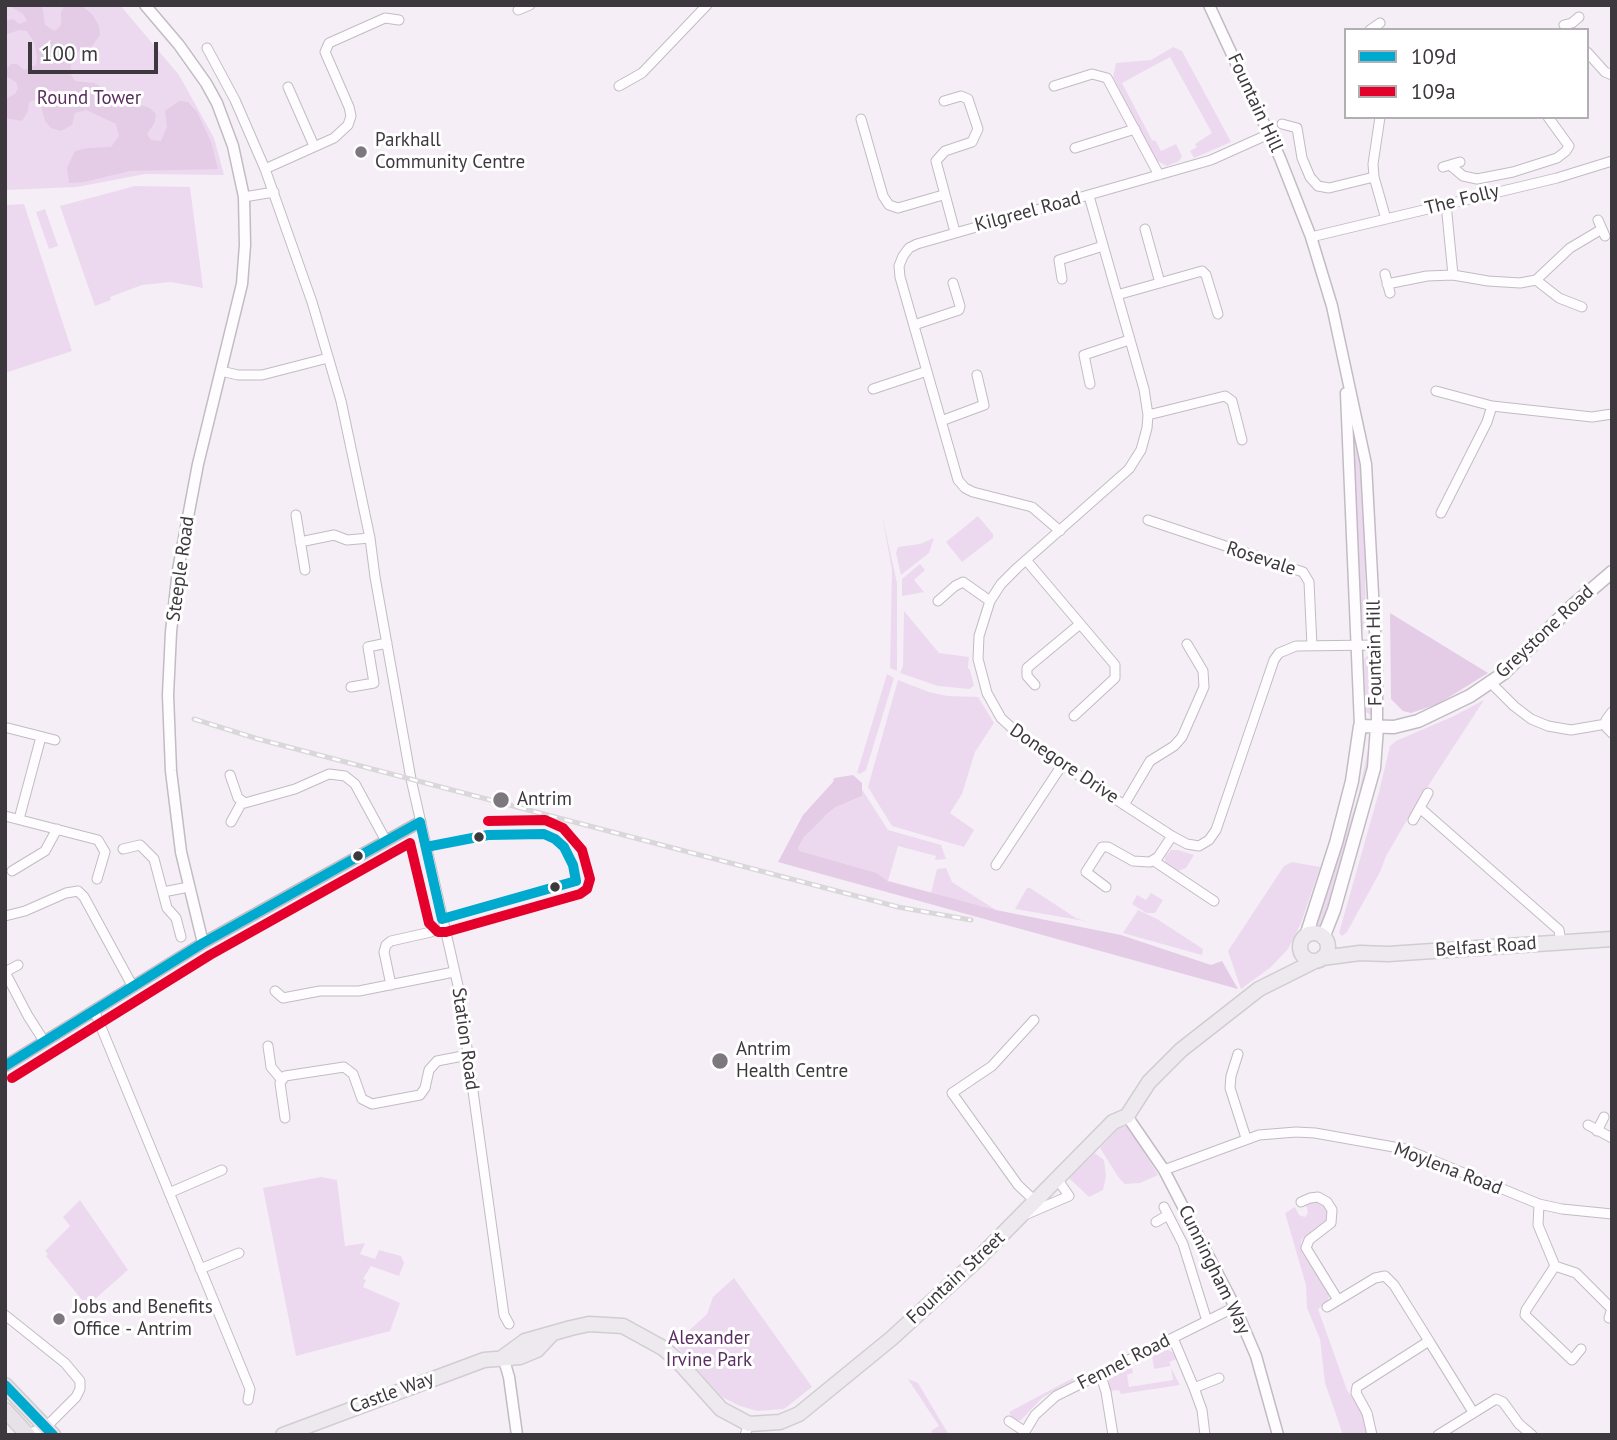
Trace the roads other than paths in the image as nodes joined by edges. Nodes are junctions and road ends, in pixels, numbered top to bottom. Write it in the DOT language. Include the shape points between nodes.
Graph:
graph roads {
  1 [pos="146,5"];
  2 [pos="530,5"];
  3 [pos="706,5"];
  4 [pos="1209,5"];
  5 [pos="518,10"];
  6 [pos="399,20"];
  7 [pos="1380,23"];
  8 [pos="1373,28"];
  9 [pos="206,48"];
  10 [pos="1589,54"];
  11 [pos="1612,75"];
  12 [pos="619,86"];
  13 [pos="1054,86"];
  14 [pos="288,87"];
  15 [pos="944,101"];
  16 [pos="861,119"];
  17 [pos="1380,119"];
  18 [pos="1550,119"];
  19 [pos="1282,124"];
  20 [pos="1135,130"];
  21 [pos="1269,134"];
  22 [pos="314,146"];
  23 [pos="1075,148"];
  24 [pos="1612,161"];
  25 [pos="1451,165"];
  26 [pos="265,169"];
  27 [pos="1159,175"];
  28 [pos="1374,177"];
  29 [pos="274,192"];
  30 [pos="943,195"];
  31 [pos="1089,196"];
  32 [pos="244,197"];
  33 [pos="1446,204"];
  34 [pos="1386,219"];
  35 [pos="1601,228"];
  36 [pos="1145,229"];
  37 [pos="954,233"];
  38 [pos="1311,237"];
  39 [pos="1103,246"];
  40 [pos="1452,275"];
  41 [pos="1062,279"];
  42 [pos="1536,280"];
  43 [pos="953,283"];
  44 [pos="1160,283"];
  45 [pos="1387,283"];
  46 [pos="1117,296"];
  47 [pos="1578,302"];
  48 [pos="1218,314"];
  49 [pos="914,325"];
  50 [pos="1129,340"];
  51 [pos="328,358"];
  52 [pos="1345,363"];
  53 [pos="220,371"];
  54 [pos="927,372"];
  55 [pos="977,375"];
  56 [pos="1090,384"];
  57 [pos="873,389"];
  58 [pos="1436,391"];
  59 [pos="1492,406"];
  60 [pos="1612,414"];
  61 [pos="1148,415"];
  62 [pos="942,421"];
  63 [pos="1242,440"];
  64 [pos="1441,513"];
  65 [pos="296,515"];
  66 [pos="1148,520"];
  67 [pos="1060,531"];
  68 [pos="370,538"];
  69 [pos="300,542"];
  70 [pos="1026,560"];
  71 [pos="305,570"];
  72 [pos="1612,572"];
  73 [pos="938,601"];
  74 [pos="990,601"];
  75 [pos="1080,624"];
  76 [pos="387,643"];
  77 [pos="1187,644"];
  78 [pos="1358,645"];
  79 [pos="1377,645"];
  80 [pos="1312,646"];
  81 [pos="1491,683"];
  82 [pos="1035,685"];
  83 [pos="351,687"];
  84 [pos="1612,712"];
  85 [pos="1074,716"];
  86 [pos="1360,726"];
  87 [pos="1377,727"];
  88 [pos="8,728"];
  89 [pos="1609,728"];
  90 [pos="41,737"];
  91 [pos="55,740"];
  92 [pos="1062,765"];
  93 [pos="230,775"];
  94 [pos="1428,793"];
  95 [pos="242,802"];
  96 [pos="1124,805"];
  97 [pos="1420,808"];
  98 [pos="5,816"];
  99 [pos="19,819"];
  100 [pos="1413,820"];
  101 [pos="231,822"];
  102 [pos="420,822"];
  103 [pos="57,829"];
  104 [pos="1172,836"];
  105 [pos="384,839"];
  106 [pos="123,849"];
  107 [pos="1154,861"];
  108 [pos="996,864"];
  109 [pos="12,871"];
  110 [pos="97,878"];
  111 [pos="188,887"];
  112 [pos="1106,887"];
  113 [pos="163,892"];
  114 [pos="1214,901"];
  115 [pos="5,916"];
  116 [pos="430,932"];
  117 [pos="181,936"];
  118 [pos="1324,939"];
  119 [pos="1612,939"];
  120 [pos="1303,940"];
  121 [pos="1561,942"];
  122 [pos="203,943"];
  123 [pos="1360,953"];
  124 [pos="1319,959"];
  125 [pos="18,965"];
  126 [pos="454,972"];
  127 [pos="1278,978"];
  128 [pos="391,985"];
  129 [pos="134,987"];
  130 [pos="275,992"];
  131 [pos="94,1010"];
  132 [pos="1034,1020"];
  133 [pos="44,1041"];
  134 [pos="268,1046"];
  135 [pos="1238,1054"];
  136 [pos="468,1055"];
  137 [pos="5,1066"];
  138 [pos="281,1079"];
  139 [pos="1127,1116"];
  140 [pos="1604,1117"];
  141 [pos="285,1118"];
  142 [pos="1612,1138"];
  143 [pos="1246,1139"];
  144 [pos="222,1170"];
  145 [pos="1164,1170"];
  146 [pos="1058,1180"];
  147 [pos="169,1193"];
  148 [pos="1036,1202"];
  149 [pos="1301,1202"];
  150 [pos="1539,1204"];
  151 [pos="1612,1214"];
  152 [pos="1022,1216"];
  153 [pos="1156,1222"];
  154 [pos="239,1253"];
  155 [pos="1555,1266"];
  156 [pos="200,1269"];
  157 [pos="1338,1300"];
  158 [pos="1235,1307"];
  159 [pos="1327,1307"];
  160 [pos="1610,1311"];
  161 [pos="5,1315"];
  162 [pos="1207,1321"];
  163 [pos="509,1324"];
  164 [pos="1173,1338"];
  165 [pos="1429,1341"];
  166 [pos="1581,1349"];
  167 [pos="503,1357"];
  168 [pos="1101,1376"];
  169 [pos="1219,1378"];
  170 [pos="5,1385"];
  171 [pos="1194,1388"];
  172 [pos="248,1400"];
  173 [pos="5,1410"];
  174 [pos="1473,1412"];
  175 [pos="1009,1420"];
  176 [pos="747,1430"];
  177 [pos="50,1431"];
  178 [pos="1024,1433"];
  179 [pos="28,1435"];
  180 [pos="283,1435"];
  181 [pos="517,1435"];
  182 [pos="1113,1435"];
  183 [pos="1205,1435"];
  184 [pos="1278,1435"];
  185 [pos="1372,1435"];
  186 [pos="1438,1435"];
  187 [pos="1532,1435"];
  1 -- 32 [label="street, Steeple Road" via="217,103 233,146"];
  2 -- 5 [label="street"];
  3 -- 12 [label="street" via="642,73"];
  4 -- 21 [label="street, Fountain Hill"];
  6 -- 22 [label="street" via="385,18 330,43 326,50 351,119 339,135"];
  7 -- 8 [label="street"];
  9 -- 26 [label="street"];
  10 -- 11 [label="street"];
  13 -- 20 [label="street" via="1092,74 1107,78"];
  14 -- 22 [label="street"];
  15 -- 30 [label="street" via="961,96 968,99 978,131 972,142 945,150 938,157 936,169"];
  16 -- 30 [label="street" via="889,205 898,208"];
  17 -- 28 [label="street"];
  18 -- 25 [label="street" via="1569,144 1556,158 1477,179 1463,176"];
  19 -- 28 [label="street" via="1297,128 1298,145 1318,186 1329,188"];
  20 -- 23 [label="street"];
  20 -- 27 [label="street"];
  21 -- 27 [label="street, Kilgreel Road" via="1211,160"];
  21 -- 38 [label="street, Fountain Hill"];
  22 -- 26 [label="street"];
  24 -- 33 [label="street, The Folly"];
  26 -- 29 [label="street"];
  27 -- 31 [label="street, Kilgreel Road"];
  28 -- 34 [label="street"];
  29 -- 32 [label="street"];
  29 -- 51 [label="street"];
  30 -- 37 [label="street"];
  31 -- 37 [label="street, Kilgreel Road"];
  31 -- 39 [label="street, Donegore Drive"];
  32 -- 53 [label="street, Steeple Road" via="242,284"];
  33 -- 34 [label="street, The Folly"];
  33 -- 40 [label="street"];
  34 -- 38 [label="street, The Folly"];
  35 -- 42 [label="street" via="1570,248"];
  36 -- 44 [label="street"];
  37 -- 49 [label="street, Kilgreel Road" via="913,245 900,261"];
  38 -- 52 [label="street, Fountain Hill"];
  39 -- 41 [label="street" via="1059,260"];
  39 -- 46 [label="street, Donegore Drive"];
  40 -- 42 [label="street" via="1507,284"];
  40 -- 45 [label="street"];
  42 -- 47 [label="street" via="1549,292"];
  43 -- 49 [label="street" via="960,310"];
  44 -- 46 [label="street"];
  44 -- 48 [label="street" via="1203,272"];
  46 -- 50 [label="street, Donegore Drive"];
  49 -- 54 [label="street, Kilgreel Road"];
  50 -- 56 [label="street" via="1084,355"];
  50 -- 61 [label="street, Donegore Drive"];
  51 -- 53 [label="street" via="262,375"];
  51 -- 68 [label="street"];
  52 -- 78 [label="street, Fountain Hill"];
  52 -- 79 [label="street, Fountain Hill" via="1366,464"];
  53 -- 111 [label="street, Steeple Road" via="178,570 171,632 168,729"];
  54 -- 57 [label="street"];
  54 -- 62 [label="street, Kilgreel Road"];
  55 -- 62 [label="street" via="984,405"];
  58 -- 59 [label="street"];
  59 -- 60 [label="street" via="1592,417"];
  59 -- 64 [label="street"];
  61 -- 63 [label="street" via="1225,396 1232,401"];
  61 -- 67 [label="street, Donegore Drive" via="1141,450 1129,469"];
  62 -- 67 [label="street, Kilgreel Road" via="962,486 1032,507"];
  65 -- 69 [label="street"];
  66 -- 80 [label="street, Rosevale" via="1303,572 1309,582"];
  67 -- 70 [label="street, Donegore Drive"];
  68 -- 69 [label="street" via="347,540 334,535"];
  68 -- 76 [label="street"];
  69 -- 71 [label="street"];
  70 -- 74 [label="street, Donegore Drive"];
  70 -- 75 [label="street"];
  72 -- 81 [label="main road, Greystone Road"];
  73 -- 74 [label="street" via="963,582"];
  74 -- 92 [label="street, Donegore Drive" via="978,648 987,693 1012,731"];
  75 -- 82 [label="street" via="1029,666 1026,673"];
  75 -- 85 [label="street" via="1117,670 1112,682"];
  76 -- 83 [label="street" via="368,647 374,683"];
  76 -- 102 [label="street, Station Road"];
  77 -- 96 [label="street" via="1204,674 1202,693 1182,737 1150,761"];
  78 -- 79 [label="street, Donegore Drive"];
  78 -- 80 [label="street, Donegore Drive"];
  78 -- 86 [label="street, Fountain Hill"];
  79 -- 87 [label="street, Fountain Hill"];
  80 -- 104 [label="street, Donegore Drive" via="1286,648 1275,658 1212,837 1196,846"];
  81 -- 87 [label="main road, Greystone Road" via="1418,721"];
  81 -- 89 [label="street" via="1531,719 1548,726"];
  84 -- 89 [label="street" via="1607,716"];
  86 -- 87 [label="main road, Greystone Road"];
  86 -- 120 [label="main road, Fountain Hill" via="1353,781"];
  87 -- 118 [label="main road, Fountain Hill" via="1374,768"];
  88 -- 90 [label="street"];
  90 -- 91 [label="street"];
  90 -- 99 [label="street"];
  92 -- 96 [label="street, Donegore Drive"];
  92 -- 108 [label="street"];
  93 -- 95 [label="street"];
  94 -- 97 [label="street"];
  95 -- 101 [label="street"];
  95 -- 105 [label="street" via="340,774 355,784"];
  96 -- 104 [label="street, Donegore Drive"];
  97 -- 100 [label="street"];
  97 -- 121 [label="street" via="1559,930"];
  98 -- 99 [label="street"];
  99 -- 103 [label="street"];
  102 -- 105 [label="street"];
  102 -- 126 [label="street, Station Road"];
  103 -- 109 [label="street" via="45,851"];
  103 -- 110 [label="street" via="102,844"];
  104 -- 107 [label="street"];
  105 -- 122 [label="street"];
  106 -- 113 [label="street" via="140,845 154,859"];
  107 -- 112 [label="street" via="1138,862 1102,847 1086,872"];
  107 -- 114 [label="street"];
  111 -- 113 [label="street"];
  111 -- 122 [label="street, Steeple Road"];
  113 -- 117 [label="street"];
  115 -- 129 [label="street" via="78,891"];
  116 -- 128 [label="street" via="386,946"];
  118 -- 120 [label="main road" via="1314,933"];
  118 -- 123 [label="main road, Belfast Road"];
  118 -- 124 [label="main road" via="1327,948"];
  119 -- 121 [label="main road, Belfast Road"];
  120 -- 124 [label="main road" via="1304,957"];
  120 -- 127 [label="main road, Fountain Street"];
  121 -- 123 [label="main road, Belfast Road"];
  122 -- 129 [label="street"];
  123 -- 124 [label="main road, Belfast Road"];
  124 -- 127 [label="main road, Fountain Street"];
  125 -- 133 [label="street" via="6,974"];
  126 -- 128 [label="street"];
  126 -- 136 [label="street, Station Road"];
  127 -- 139 [label="main road, Fountain Street" via="1220,1017 1165,1065"];
  128 -- 130 [label="street" via="283,998"];
  129 -- 131 [label="street"];
  131 -- 133 [label="street"];
  131 -- 147 [label="street"];
  132 -- 148 [label="street" via="992,1066 952,1093 1018,1185"];
  133 -- 137 [label="street"];
  134 -- 138 [label="street" via="271,1067"];
  135 -- 143 [label="street" via="1230,1085"];
  136 -- 138 [label="street" via="437,1061 420,1095 372,1104 362,1099 353,1074 344,1067"];
  136 -- 163 [label="street, Station Road" via="504,1315"];
  138 -- 141 [label="street"];
  139 -- 145 [label="street, Cunningham Way"];
  139 -- 146 [label="main road, Fountain Street" via="1113,1122"];
  140 -- 142 [label="street" via="1592,1128"];
  143 -- 145 [label="street, Moylena Road"];
  143 -- 150 [label="street, Moylena Road" via="1305,1133 1405,1149"];
  144 -- 147 [label="street"];
  145 -- 158 [label="street, Cunningham Way"];
  146 -- 148 [label="main road, Fountain Street"];
  146 -- 152 [label="street, Fountain Street" via="1069,1196"];
  147 -- 156 [label="street"];
  148 -- 152 [label="main road, Fountain Street"];
  149 -- 157 [label="street" via="1318,1197 1332,1210 1331,1223 1309,1240 1306,1248"];
  150 -- 151 [label="street, Moylena Road"];
  150 -- 155 [label="street" via="1538,1225"];
  152 -- 176 [label="main road, Fountain Street" via="890,1340 799,1414"];
  153 -- 162 [label="street" via="1166,1211 1184,1244"];
  154 -- 156 [label="street"];
  155 -- 160 [label="street" via="1576,1273"];
  155 -- 166 [label="street" via="1525,1315 1572,1360"];
  156 -- 172 [label="street" via="250,1389"];
  157 -- 159 [label="street"];
  157 -- 165 [label="street" via="1375,1278 1387,1277"];
  158 -- 162 [label="street, Fennel Road"];
  158 -- 184 [label="street, Cunningham Way" via="1256,1356"];
  161 -- 177 [label="street" via="65,1363 80,1381 76,1397"];
  162 -- 164 [label="street, Fennel Road"];
  164 -- 168 [label="street, Fennel Road"];
  164 -- 171 [label="street"];
  165 -- 174 [label="street"];
  165 -- 185 [label="street" via="1357,1387"];
  167 -- 176 [label="main road, Castle Way" via="525,1341 589,1324 623,1326 663,1348"];
  167 -- 180 [label="main road, Castle Way" via="484,1360"];
  167 -- 181 [label="street"];
  168 -- 178 [label="street, Fennel Road" via="1047,1402"];
  168 -- 182 [label="street"];
  169 -- 171 [label="street"];
  170 -- 177 [label="highway"];
  171 -- 183 [label="street"];
  173 -- 179 [label="highway"];
  174 -- 186 [label="street"];
  174 -- 187 [label="street" via="1498,1400"];
  175 -- 178 [label="street, Fennel Road"];
  177 -- 179 [label="street"];
}
